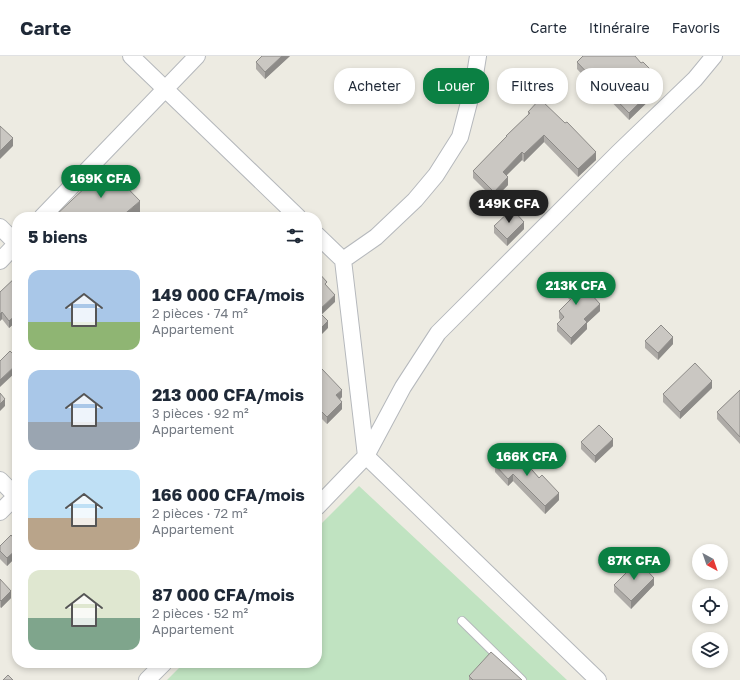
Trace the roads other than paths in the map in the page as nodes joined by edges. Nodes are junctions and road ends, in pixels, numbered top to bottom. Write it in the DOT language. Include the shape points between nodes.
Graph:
graph roads {
  1 [pos="131,56"];
  2 [pos="197,56"];
  3 [pos="478,56"];
  4 [pos="714,56"];
  5 [pos="166,89"];
  6 [pos="47,212"];
  7 [pos="293,212"];
  8 [pos="0,227"];
  9 [pos="12,239"];
  10 [pos="322,240"];
  11 [pos="12,249"];
  12 [pos="343,260"];
  13 [pos="0,261"];
  14 [pos="366,456"];
  15 [pos="0,480"];
  16 [pos="12,491"];
  17 [pos="12,499"];
  18 [pos="322,502"];
  19 [pos="0,512"];
  20 [pos="462,620"];
  21 [pos="159,668"];
  22 [pos="147,680"];
  23 [pos="522,680"];
  24 [pos="598,680"];
  1 -- 5 [label="street"];
  2 -- 5 [label="street"];
  3 -- 12 [label="street" via="460,136 436,175 415,200 376,237"];
  4 -- 14 [label="street" via="695,79 438,333 403,387"];
  5 -- 6 [label="street"];
  5 -- 7 [label="street"];
  8 -- 9 [label="street"];
  10 -- 12 [label="street"];
  11 -- 13 [label="street"];
  12 -- 14 [label="street"];
  14 -- 18 [label="street"];
  14 -- 24 [label="street"];
  15 -- 16 [label="street"];
  17 -- 19 [label="street"];
  20 -- 23 [label="lane"];
  21 -- 22 [label="street"];
}
